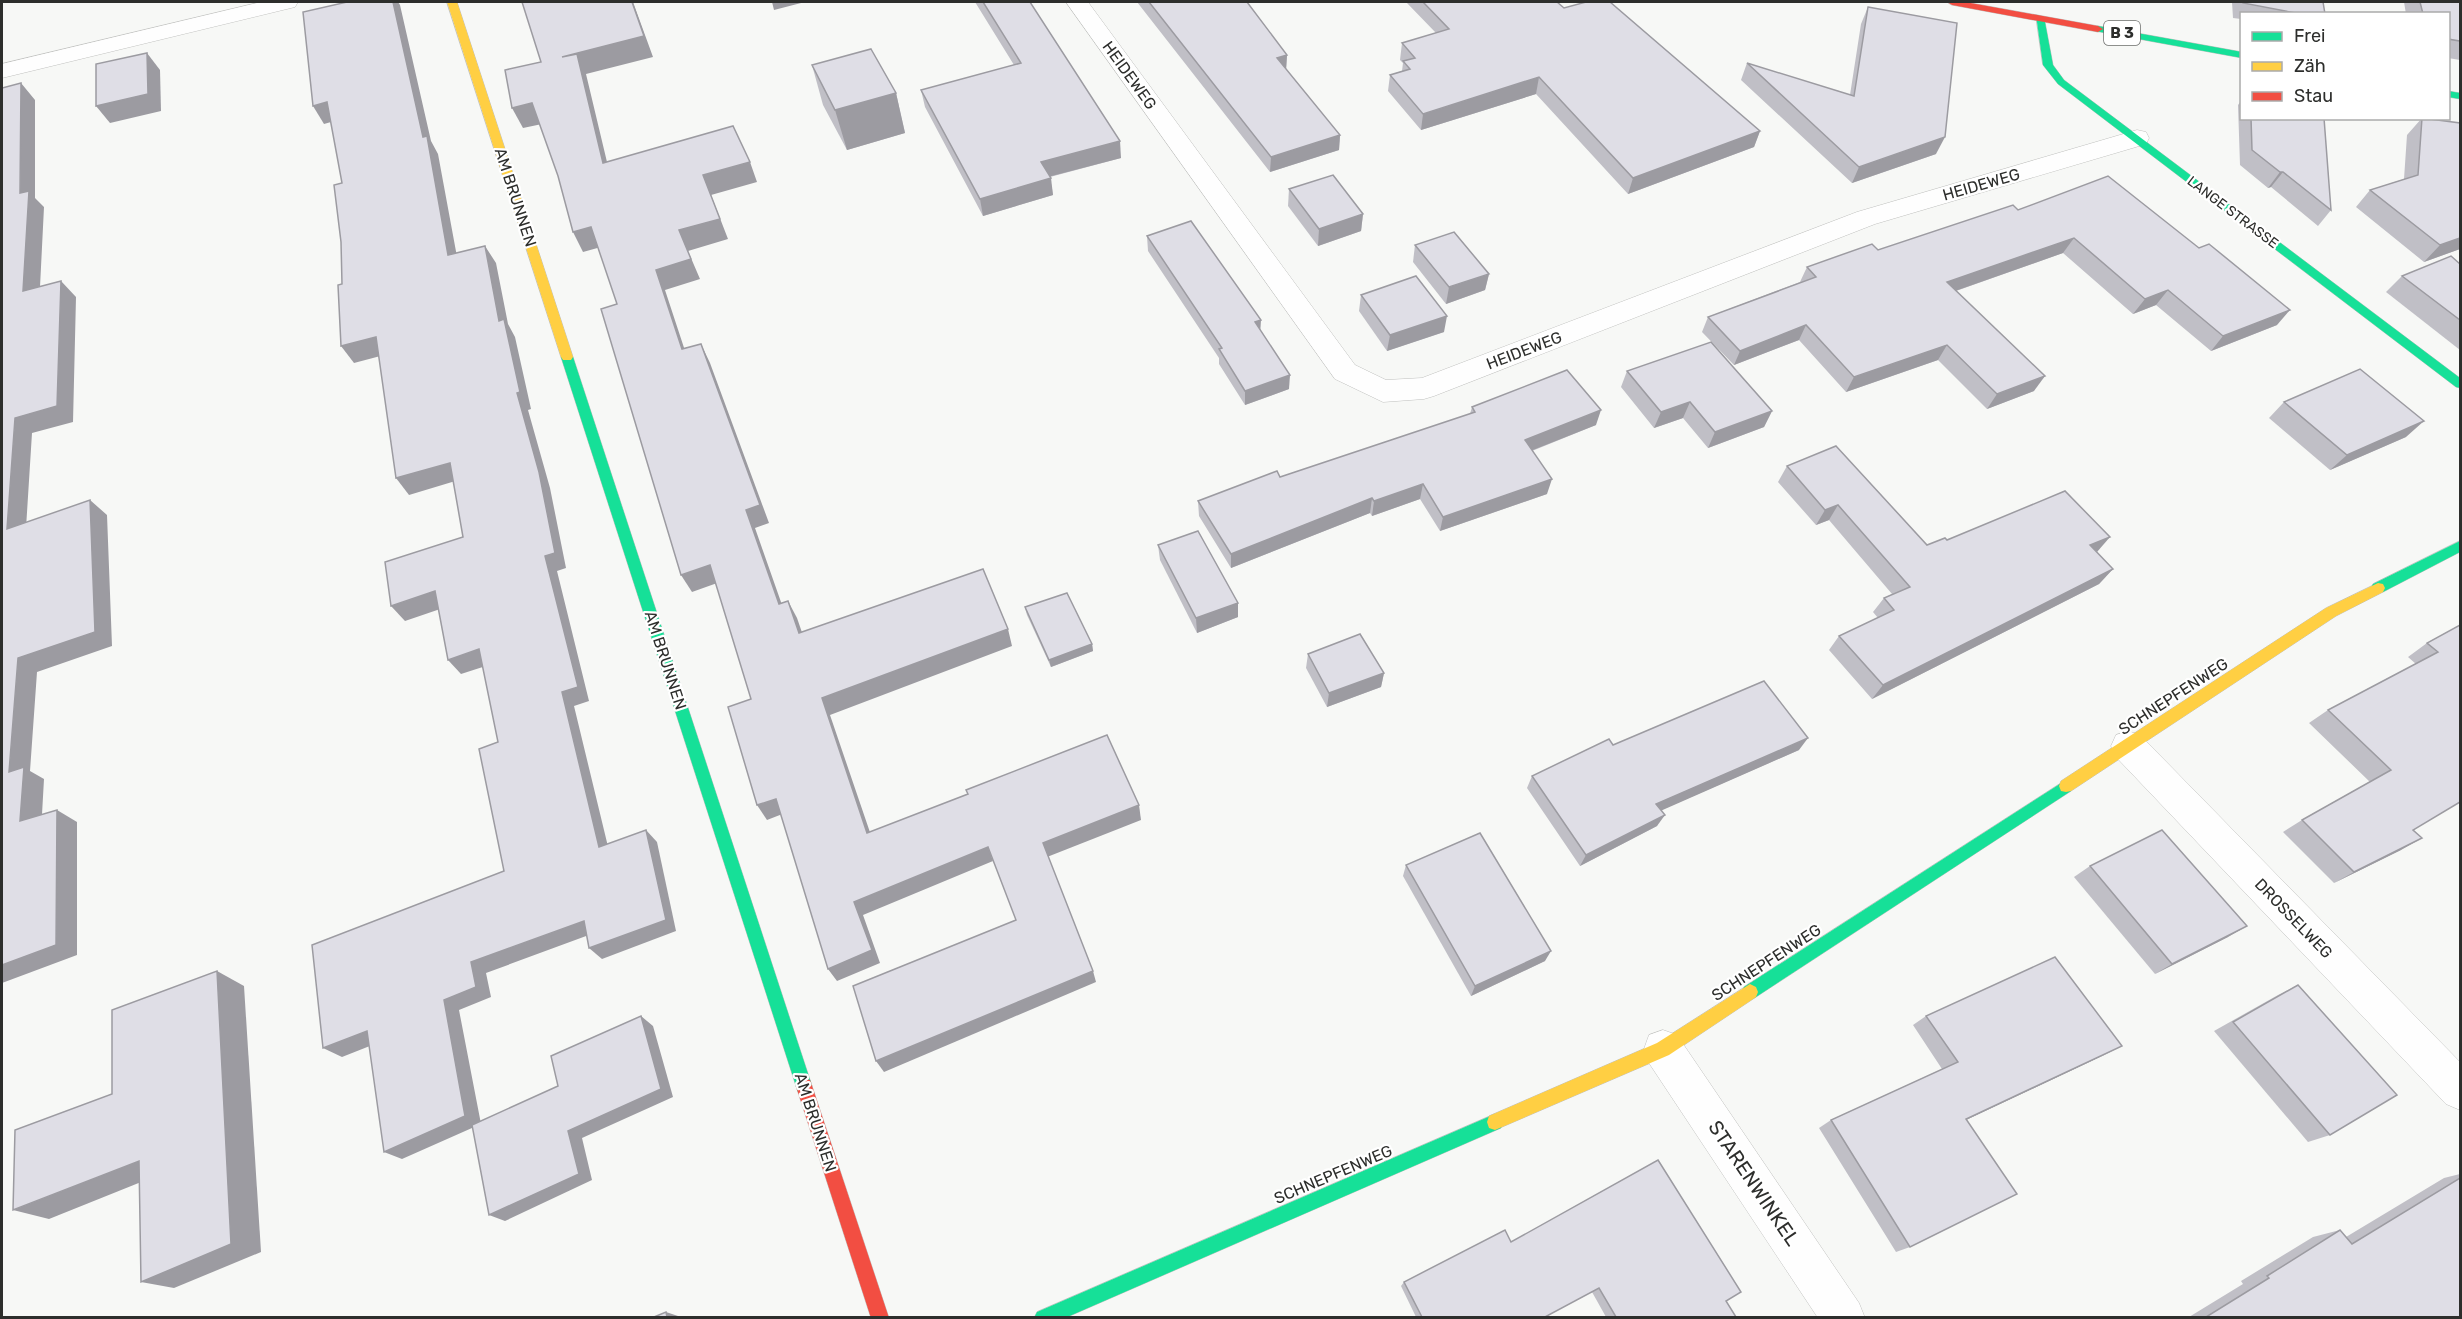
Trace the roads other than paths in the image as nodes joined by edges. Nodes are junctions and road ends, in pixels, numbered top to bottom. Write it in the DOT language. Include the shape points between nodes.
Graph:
graph roads {
  1 [pos="287,2"];
  2 [pos="452,2"];
  3 [pos="1077,2"];
  4 [pos="1952,2"];
  5 [pos="2039,17"];
  6 [pos="2240,55"];
  7 [pos="2,71"];
  8 [pos="2137,138"];
  9 [pos="2460,384"];
  10 [pos="2460,546"];
  11 [pos="2128,746"];
  12 [pos="1663,1049"];
  13 [pos="2460,1090"];
  14 [pos="880,1317"];
  15 [pos="1043,1317"];
  16 [pos="1844,1317"];
  1 -- 7 [label="street"];
  2 -- 14 [label="street, AM BRUNNEN"];
  3 -- 8 [label="street, HEIDEWEG" via="1346,372 1383,391 1424,388 1866,218"];
  4 -- 5 [label="street, B 3"];
  5 -- 6 [label="street, B 3"];
  5 -- 8 [label="street, LANGE STRASSE" via="2048,65 2061,82"];
  8 -- 9 [label="street, LANGE STRASSE"];
  10 -- 11 [label="street, SCHNEPFENWEG" via="2331,612"];
  11 -- 12 [label="street, SCHNEPFENWEG"];
  11 -- 13 [label="street, DROSSELWEG"];
  12 -- 15 [label="street, SCHNEPFENWEG"];
  12 -- 16 [label="street, STARENWINKEL"];
}
